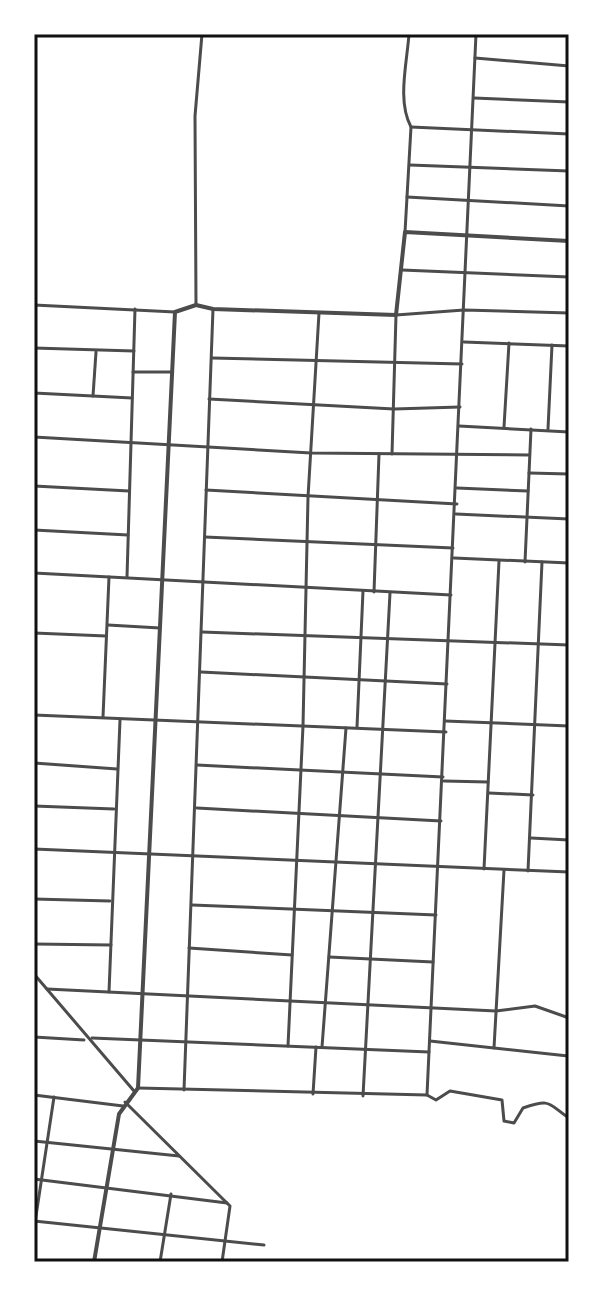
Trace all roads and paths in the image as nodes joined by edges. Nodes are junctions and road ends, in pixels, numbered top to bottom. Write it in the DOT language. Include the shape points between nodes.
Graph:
graph roads {
  1 [pos="202,34"];
  2 [pos="409,34"];
  3 [pos="476,34"];
  4 [pos="475,58"];
  5 [pos="569,66"];
  6 [pos="474,98"];
  7 [pos="569,102"];
  8 [pos="411,127"];
  9 [pos="472,128"];
  10 [pos="569,134"];
  11 [pos="410,165"];
  12 [pos="471,167"];
  13 [pos="569,171"];
  14 [pos="407,197"];
  15 [pos="469,201"];
  16 [pos="569,206"];
  17 [pos="405,232"];
  18 [pos="466,237"];
  19 [pos="569,241"];
  20 [pos="402,270"];
  21 [pos="466,273"];
  22 [pos="569,277"];
  23 [pos="34,305"];
  24 [pos="196,305"];
  25 [pos="135,309"];
  26 [pos="213,309"];
  27 [pos="464,310"];
  28 [pos="175,312"];
  29 [pos="319,313"];
  30 [pos="569,313"];
  31 [pos="396,315"];
  32 [pos="464,342"];
  33 [pos="509,343"];
  34 [pos="552,345"];
  35 [pos="569,346"];
  36 [pos="34,348"];
  37 [pos="96,350"];
  38 [pos="134,351"];
  39 [pos="212,358"];
  40 [pos="315,362"];
  41 [pos="462,364"];
  42 [pos="396,365"];
  43 [pos="133,372"];
  44 [pos="172,372"];
  45 [pos="34,393"];
  46 [pos="93,396"];
  47 [pos="132,398"];
  48 [pos="209,399"];
  49 [pos="314,406"];
  50 [pos="460,407"];
  51 [pos="394,409"];
  52 [pos="459,426"];
  53 [pos="504,428"];
  54 [pos="531,429"];
  55 [pos="548,431"];
  56 [pos="569,432"];
  57 [pos="34,437"];
  58 [pos="131,441"];
  59 [pos="167,443"];
  60 [pos="207,445"];
  61 [pos="311,453"];
  62 [pos="379,454"];
  63 [pos="392,454"];
  64 [pos="529,455"];
  65 [pos="457,456"];
  66 [pos="529,473"];
  67 [pos="569,474"];
  68 [pos="34,486"];
  69 [pos="457,488"];
  70 [pos="206,490"];
  71 [pos="129,491"];
  72 [pos="528,491"];
  73 [pos="308,497"];
  74 [pos="378,501"];
  75 [pos="457,504"];
  76 [pos="456,514"];
  77 [pos="527,517"];
  78 [pos="569,519"];
  79 [pos="34,530"];
  80 [pos="128,535"];
  81 [pos="205,537"];
  82 [pos="308,543"];
  83 [pos="376,545"];
  84 [pos="454,548"];
  85 [pos="454,558"];
  86 [pos="499,561"];
  87 [pos="525,562"];
  88 [pos="542,562"];
  89 [pos="569,563"];
  90 [pos="34,573"];
  91 [pos="109,577"];
  92 [pos="127,577"];
  93 [pos="163,579"];
  94 [pos="205,581"];
  95 [pos="306,589"];
  96 [pos="363,591"];
  97 [pos="374,592"];
  98 [pos="390,593"];
  99 [pos="451,595"];
  100 [pos="107,625"];
  101 [pos="160,628"];
  102 [pos="202,632"];
  103 [pos="34,633"];
  104 [pos="106,636"];
  105 [pos="306,636"];
  106 [pos="360,638"];
  107 [pos="387,639"];
  108 [pos="449,639"];
  109 [pos="493,640"];
  110 [pos="539,643"];
  111 [pos="569,645"];
  112 [pos="201,672"];
  113 [pos="304,678"];
  114 [pos="358,680"];
  115 [pos="385,681"];
  116 [pos="447,684"];
  117 [pos="34,715"];
  118 [pos="103,717"];
  119 [pos="121,718"];
  120 [pos="157,720"];
  121 [pos="445,721"];
  122 [pos="200,722"];
  123 [pos="490,723"];
  124 [pos="536,724"];
  125 [pos="303,726"];
  126 [pos="569,726"];
  127 [pos="346,728"];
  128 [pos="357,728"];
  129 [pos="384,729"];
  130 [pos="446,732"];
  131 [pos="34,763"];
  132 [pos="197,765"];
  133 [pos="117,769"];
  134 [pos="301,772"];
  135 [pos="342,773"];
  136 [pos="381,775"];
  137 [pos="442,779"];
  138 [pos="488,782"];
  139 [pos="487,793"];
  140 [pos="533,795"];
  141 [pos="34,806"];
  142 [pos="195,808"];
  143 [pos="114,809"];
  144 [pos="298,814"];
  145 [pos="339,816"];
  146 [pos="378,818"];
  147 [pos="441,821"];
  148 [pos="531,838"];
  149 [pos="569,840"];
  150 [pos="34,849"];
  151 [pos="112,852"];
  152 [pos="150,854"];
  153 [pos="194,856"];
  154 [pos="296,861"];
  155 [pos="335,862"];
  156 [pos="375,864"];
  157 [pos="438,867"];
  158 [pos="484,869"];
  159 [pos="504,870"];
  160 [pos="528,871"];
  161 [pos="569,872"];
  162 [pos="34,899"];
  163 [pos="111,901"];
  164 [pos="191,905"];
  165 [pos="295,910"];
  166 [pos="332,911"];
  167 [pos="374,913"];
  168 [pos="436,915"];
  169 [pos="34,944"];
  170 [pos="111,945"];
  171 [pos="189,948"];
  172 [pos="292,955"];
  173 [pos="329,957"];
  174 [pos="372,958"];
  175 [pos="434,962"];
  176 [pos="34,974"];
  177 [pos="47,989"];
  178 [pos="109,992"];
  179 [pos="143,993"];
  180 [pos="187,995"];
  181 [pos="290,1000"];
  182 [pos="326,1002"];
  183 [pos="370,1004"];
  184 [pos="432,1006"];
  185 [pos="496,1011"];
  186 [pos="569,1018"];
  187 [pos="34,1037"];
  188 [pos="92,1038"];
  189 [pos="141,1039"];
  190 [pos="84,1040"];
  191 [pos="569,1040"];
  192 [pos="186,1041"];
  193 [pos="430,1041"];
  194 [pos="288,1046"];
  195 [pos="316,1047"];
  196 [pos="322,1047"];
  197 [pos="494,1048"];
  198 [pos="367,1049"];
  199 [pos="429,1052"];
  200 [pos="568,1056"];
  201 [pos="569,1074"];
  202 [pos="136,1089"];
  203 [pos="184,1090"];
  204 [pos="313,1094"];
  205 [pos="34,1095"];
  206 [pos="427,1095"];
  207 [pos="363,1096"];
  208 [pos="54,1097"];
  209 [pos="124,1104"];
  210 [pos="569,1118"];
  211 [pos="34,1141"];
  212 [pos="48,1143"];
  213 [pos="110,1150"];
  214 [pos="179,1156"];
  215 [pos="34,1179"];
  216 [pos="42,1180"];
  217 [pos="105,1186"];
  218 [pos="171,1194"];
  219 [pos="227,1203"];
  220 [pos="35,1221"];
  221 [pos="99,1227"];
  222 [pos="34,1229"];
  223 [pos="164,1234"];
  224 [pos="226,1240"];
  225 [pos="264,1245"];
  226 [pos="94,1262"];
  227 [pos="160,1262"];
  228 [pos="222,1262"];
  1 -- 24 [label="street" via="195,116"];
  2 -- 8 [label="street" via="403,109"];
  3 -- 4 [label="street"];
  4 -- 5 [label="street"];
  4 -- 6 [label="street"];
  6 -- 7 [label="street"];
  6 -- 9 [label="street"];
  8 -- 9 [label="street"];
  8 -- 11 [label="street"];
  9 -- 10 [label="street"];
  9 -- 12 [label="street"];
  11 -- 12 [label="street"];
  11 -- 14 [label="street"];
  12 -- 13 [label="street"];
  12 -- 15 [label="street"];
  14 -- 15 [label="street"];
  14 -- 17 [label="street"];
  15 -- 16 [label="street"];
  15 -- 18 [label="street"];
  17 -- 18 [label="street"];
  17 -- 20 [label="street"];
  18 -- 19 [label="street"];
  18 -- 21 [label="street"];
  20 -- 21 [label="street"];
  20 -- 31 [label="street"];
  21 -- 22 [label="street"];
  21 -- 27 [label="street"];
  23 -- 25 [label="street"];
  24 -- 26 [label="street"];
  24 -- 28 [label="street"];
  25 -- 28 [label="street"];
  25 -- 38 [label="street"];
  26 -- 29 [label="street"];
  26 -- 39 [label="street"];
  27 -- 30 [label="street"];
  27 -- 31 [label="street"];
  27 -- 32 [label="street"];
  28 -- 44 [label="street"];
  29 -- 31 [label="street"];
  29 -- 40 [label="street"];
  31 -- 42 [label="street"];
  32 -- 33 [label="street"];
  32 -- 41 [label="street"];
  33 -- 34 [label="street"];
  33 -- 53 [label="street"];
  34 -- 35 [label="street"];
  34 -- 55 [label="street"];
  36 -- 37 [label="street"];
  37 -- 38 [label="street"];
  37 -- 46 [label="street"];
  38 -- 43 [label="street"];
  39 -- 40 [label="street"];
  39 -- 48 [label="street"];
  40 -- 42 [label="street"];
  40 -- 49 [label="street"];
  41 -- 42 [label="street"];
  41 -- 50 [label="street"];
  42 -- 51 [label="street"];
  43 -- 44 [label="street"];
  43 -- 47 [label="street"];
  44 -- 59 [label="street"];
  45 -- 46 [label="street"];
  46 -- 47 [label="street"];
  47 -- 58 [label="street"];
  48 -- 49 [label="street"];
  48 -- 60 [label="street"];
  49 -- 51 [label="street"];
  49 -- 61 [label="street"];
  50 -- 51 [label="street"];
  50 -- 52 [label="street"];
  51 -- 63 [label="street"];
  52 -- 53 [label="street"];
  52 -- 65 [label="street"];
  53 -- 54 [label="street"];
  54 -- 55 [label="street"];
  54 -- 64 [label="street"];
  55 -- 56 [label="street"];
  57 -- 58 [label="street"];
  58 -- 59 [label="street"];
  58 -- 71 [label="street"];
  59 -- 60 [label="street"];
  59 -- 93 [label="street"];
  60 -- 61 [label="street"];
  60 -- 70 [label="street"];
  61 -- 62 [label="street"];
  61 -- 73 [label="street"];
  62 -- 63 [label="street"];
  62 -- 74 [label="street"];
  63 -- 65 [label="street"];
  64 -- 65 [label="street"];
  64 -- 66 [label="street"];
  65 -- 69 [label="street"];
  66 -- 67 [label="street"];
  66 -- 72 [label="street"];
  68 -- 71 [label="street"];
  69 -- 72 [label="street"];
  69 -- 75 [label="street"];
  70 -- 73 [label="street"];
  70 -- 81 [label="street"];
  71 -- 80 [label="street"];
  72 -- 77 [label="street"];
  73 -- 74 [label="street"];
  73 -- 82 [label="street"];
  74 -- 75 [label="street"];
  74 -- 83 [label="street"];
  75 -- 76 [label="street"];
  76 -- 77 [label="street"];
  76 -- 84 [label="street"];
  77 -- 78 [label="street"];
  77 -- 87 [label="street"];
  79 -- 80 [label="street"];
  80 -- 92 [label="street"];
  81 -- 82 [label="street"];
  81 -- 94 [label="street"];
  82 -- 83 [label="street"];
  82 -- 95 [label="street"];
  83 -- 84 [label="street"];
  83 -- 97 [label="street"];
  84 -- 85 [label="street"];
  85 -- 86 [label="street"];
  85 -- 99 [label="street"];
  86 -- 87 [label="street"];
  86 -- 109 [label="street"];
  87 -- 88 [label="street"];
  88 -- 89 [label="street"];
  88 -- 110 [label="street"];
  90 -- 91 [label="street"];
  91 -- 92 [label="street"];
  91 -- 100 [label="street"];
  92 -- 93 [label="street"];
  93 -- 94 [label="street"];
  93 -- 101 [label="street"];
  94 -- 95 [label="street"];
  94 -- 102 [label="street"];
  95 -- 96 [label="street"];
  95 -- 105 [label="street"];
  96 -- 97 [label="street"];
  96 -- 106 [label="street"];
  97 -- 98 [label="street"];
  98 -- 99 [label="street"];
  98 -- 107 [label="street"];
  99 -- 108 [label="street"];
  100 -- 101 [label="street"];
  100 -- 104 [label="street"];
  101 -- 120 [label="street"];
  102 -- 105 [label="street"];
  102 -- 112 [label="street"];
  103 -- 104 [label="street"];
  104 -- 118 [label="street"];
  105 -- 106 [label="street"];
  105 -- 113 [label="street"];
  106 -- 107 [label="street"];
  106 -- 114 [label="street"];
  107 -- 108 [label="street"];
  107 -- 115 [label="street"];
  108 -- 109 [label="street"];
  108 -- 116 [label="street"];
  109 -- 110 [label="street"];
  109 -- 123 [label="street"];
  110 -- 111 [label="street"];
  110 -- 124 [label="street"];
  112 -- 113 [label="street"];
  112 -- 122 [label="street"];
  113 -- 114 [label="street"];
  113 -- 125 [label="street"];
  114 -- 115 [label="street"];
  114 -- 128 [label="street"];
  115 -- 116 [label="street"];
  115 -- 129 [label="street"];
  116 -- 121 [label="street"];
  117 -- 118 [label="street"];
  118 -- 119 [label="street"];
  119 -- 120 [label="street"];
  119 -- 133 [label="street"];
  120 -- 122 [label="street"];
  120 -- 152 [label="street"];
  121 -- 123 [label="street"];
  121 -- 130 [label="street"];
  122 -- 125 [label="street"];
  122 -- 132 [label="street"];
  123 -- 124 [label="street"];
  123 -- 138 [label="street"];
  124 -- 126 [label="street"];
  124 -- 140 [label="street"];
  125 -- 127 [label="street"];
  125 -- 134 [label="street"];
  127 -- 128 [label="street"];
  127 -- 135 [label="street"];
  128 -- 129 [label="street"];
  129 -- 130 [label="street"];
  129 -- 136 [label="street"];
  130 -- 137 [label="street"];
  131 -- 133 [label="street"];
  132 -- 134 [label="street"];
  132 -- 142 [label="street"];
  133 -- 143 [label="street"];
  134 -- 135 [label="street"];
  134 -- 144 [label="street"];
  135 -- 136 [label="street"];
  135 -- 145 [label="street"];
  136 -- 137 [label="street"];
  136 -- 146 [label="street"];
  137 -- 138 [label="street"];
  137 -- 147 [label="street"];
  138 -- 139 [label="street"];
  139 -- 140 [label="street"];
  139 -- 158 [label="street"];
  140 -- 148 [label="street"];
  141 -- 143 [label="street"];
  142 -- 144 [label="street"];
  142 -- 153 [label="street"];
  143 -- 151 [label="street"];
  144 -- 145 [label="street"];
  144 -- 154 [label="street"];
  145 -- 146 [label="street"];
  145 -- 155 [label="street"];
  146 -- 147 [label="street"];
  146 -- 156 [label="street"];
  147 -- 157 [label="street"];
  148 -- 149 [label="street"];
  148 -- 160 [label="street"];
  150 -- 151 [label="street"];
  151 -- 152 [label="street"];
  151 -- 163 [label="street"];
  152 -- 153 [label="street"];
  152 -- 179 [label="street"];
  153 -- 154 [label="street"];
  153 -- 164 [label="street"];
  154 -- 155 [label="street"];
  154 -- 165 [label="street"];
  155 -- 156 [label="street"];
  155 -- 166 [label="street"];
  156 -- 157 [label="street"];
  156 -- 167 [label="street"];
  157 -- 158 [label="street"];
  157 -- 168 [label="street"];
  158 -- 159 [label="street"];
  159 -- 160 [label="street"];
  159 -- 185 [label="street"];
  160 -- 161 [label="street"];
  162 -- 163 [label="street"];
  163 -- 170 [label="street"];
  164 -- 165 [label="street"];
  164 -- 171 [label="street"];
  165 -- 166 [label="street"];
  165 -- 172 [label="street"];
  166 -- 167 [label="street"];
  166 -- 173 [label="street"];
  167 -- 168 [label="street"];
  167 -- 174 [label="street"];
  168 -- 175 [label="street"];
  169 -- 170 [label="street"];
  170 -- 178 [label="street"];
  171 -- 172 [label="street"];
  171 -- 180 [label="street"];
  172 -- 181 [label="street"];
  173 -- 174 [label="street"];
  173 -- 182 [label="street"];
  174 -- 175 [label="street"];
  174 -- 183 [label="street"];
  175 -- 184 [label="street"];
  176 -- 177 [label="street"];
  177 -- 178 [label="street"];
  177 -- 188 [label="street"];
  178 -- 179 [label="street"];
  179 -- 180 [label="street"];
  179 -- 189 [label="street"];
  180 -- 181 [label="street"];
  180 -- 192 [label="street"];
  181 -- 182 [label="street"];
  181 -- 194 [label="street"];
  182 -- 183 [label="street"];
  182 -- 196 [label="street"];
  183 -- 184 [label="street"];
  183 -- 198 [label="street"];
  184 -- 185 [label="street"];
  184 -- 193 [label="street"];
  185 -- 186 [label="street" via="535,1006"];
  185 -- 197 [label="street"];
  187 -- 190 [label="street"];
  188 -- 189 [label="street"];
  188 -- 202 [label="street"];
  189 -- 192 [label="street"];
  189 -- 202 [label="street"];
  191 -- 200 [label="street"];
  192 -- 194 [label="street"];
  192 -- 203 [label="street"];
  193 -- 197 [label="street"];
  193 -- 199 [label="street"];
  194 -- 195 [label="street"];
  195 -- 196 [label="street"];
  195 -- 204 [label="street"];
  196 -- 198 [label="street"];
  197 -- 200 [label="street"];
  198 -- 199 [label="street"];
  198 -- 207 [label="street"];
  199 -- 206 [label="street"];
  200 -- 201 [label="street"];
  202 -- 203 [label="street"];
  202 -- 209 [label="street"];
  203 -- 204 [label="street"];
  204 -- 207 [label="street"];
  205 -- 208 [label="street"];
  206 -- 207 [label="street"];
  206 -- 210 [label="street" via="436,1100 450,1091 500,1099 504,1121 514,1123 523,1108 546,1102"];
  208 -- 209 [label="street"];
  208 -- 212 [label="street"];
  209 -- 213 [label="street"];
  209 -- 214 [label="street"];
  211 -- 212 [label="street"];
  212 -- 213 [label="street"];
  212 -- 216 [label="street"];
  213 -- 214 [label="street"];
  213 -- 217 [label="street"];
  214 -- 219 [label="street"];
  215 -- 216 [label="street"];
  216 -- 217 [label="street"];
  216 -- 220 [label="street"];
  217 -- 218 [label="street"];
  217 -- 221 [label="street"];
  218 -- 219 [label="street"];
  218 -- 223 [label="street"];
  219 -- 224 [label="street" via="231,1209"];
  220 -- 221 [label="street"];
  220 -- 222 [label="street"];
  221 -- 223 [label="street"];
  221 -- 226 [label="street"];
  223 -- 224 [label="street"];
  223 -- 227 [label="street"];
  224 -- 225 [label="street"];
  224 -- 228 [label="street"];
}
